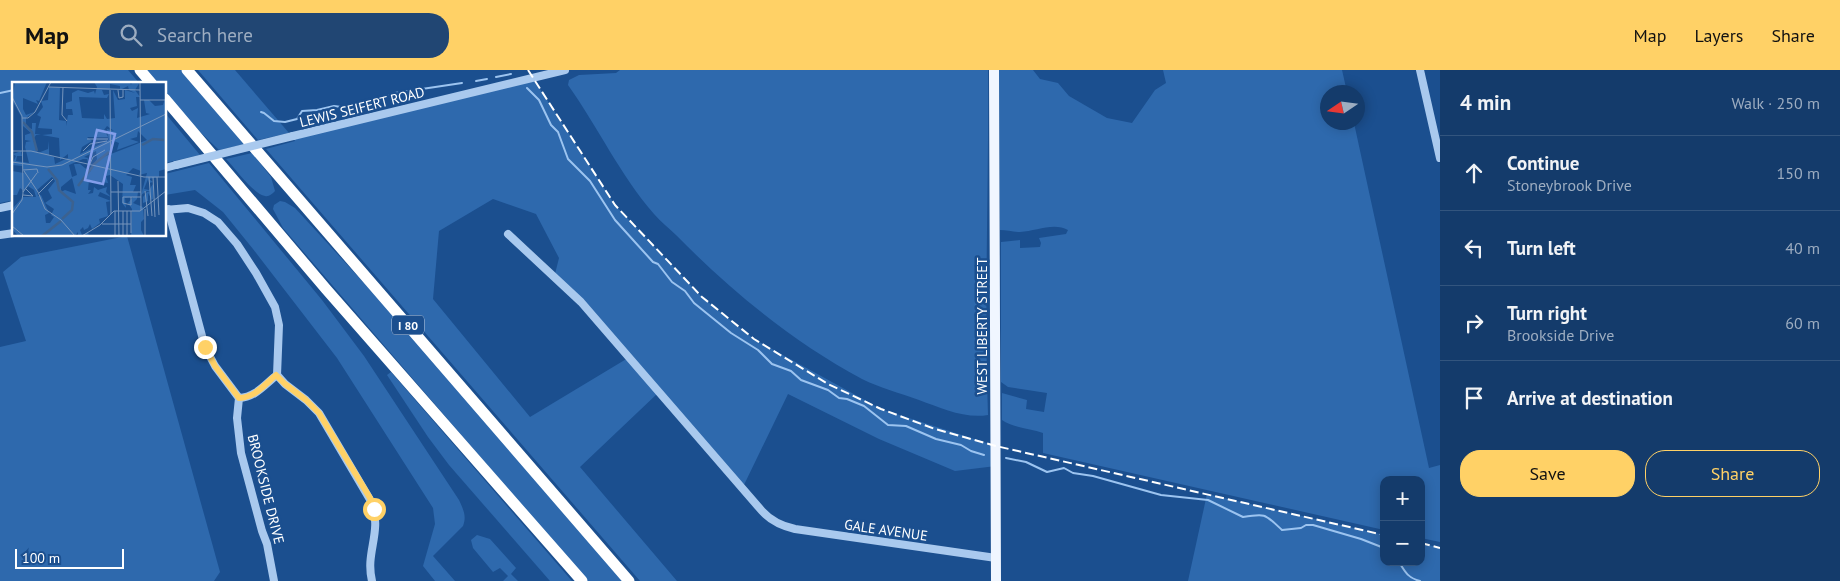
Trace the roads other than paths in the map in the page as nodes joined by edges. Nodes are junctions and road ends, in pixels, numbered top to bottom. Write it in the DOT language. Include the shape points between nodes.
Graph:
graph roads {
  1 [pos="140,70"];
  2 [pos="187,70"];
  3 [pos="565,70"];
  4 [pos="994,70"];
  5 [pos="1420,70"];
  6 [pos="150,82"];
  7 [pos="166,100"];
  8 [pos="1440,158"];
  9 [pos="166,168"];
  10 [pos="167,209"];
  11 [pos="508,234"];
  12 [pos="276,375"];
  13 [pos="239,398"];
  14 [pos="996,558"];
  15 [pos="274,581"];
  16 [pos="372,581"];
  17 [pos="582,581"];
  18 [pos="629,581"];
  19 [pos="996,581"];
  1 -- 6 [label="highway"];
  2 -- 18 [label="highway, I 80"];
  3 -- 9 [label="street, LEWIS SEIFERT ROAD, bridge"];
  4 -- 14 [label="main road, WEST LIBERTY STREET"];
  5 -- 8 [label="street"];
  7 -- 17 [label="highway, I 80" via="326,289"];
  10 -- 12 [label="street" via="188,208 204,213 227,231 242,251 275,307 279,325"];
  10 -- 13 [label="street" via="205,347"];
  11 -- 14 [label="street, GALE AVENUE" via="580,302 760,509 775,522 795,530"];
  12 -- 13 [label="street" via="253,395"];
  12 -- 16 [label="street" via="319,413 370,498 376,517 370,562"];
  13 -- 15 [label="street, BROOKSIDE DRIVE" via="237,418 241,452"];
  14 -- 19 [label="main road, WEST LIBERTY STREET"];
}
